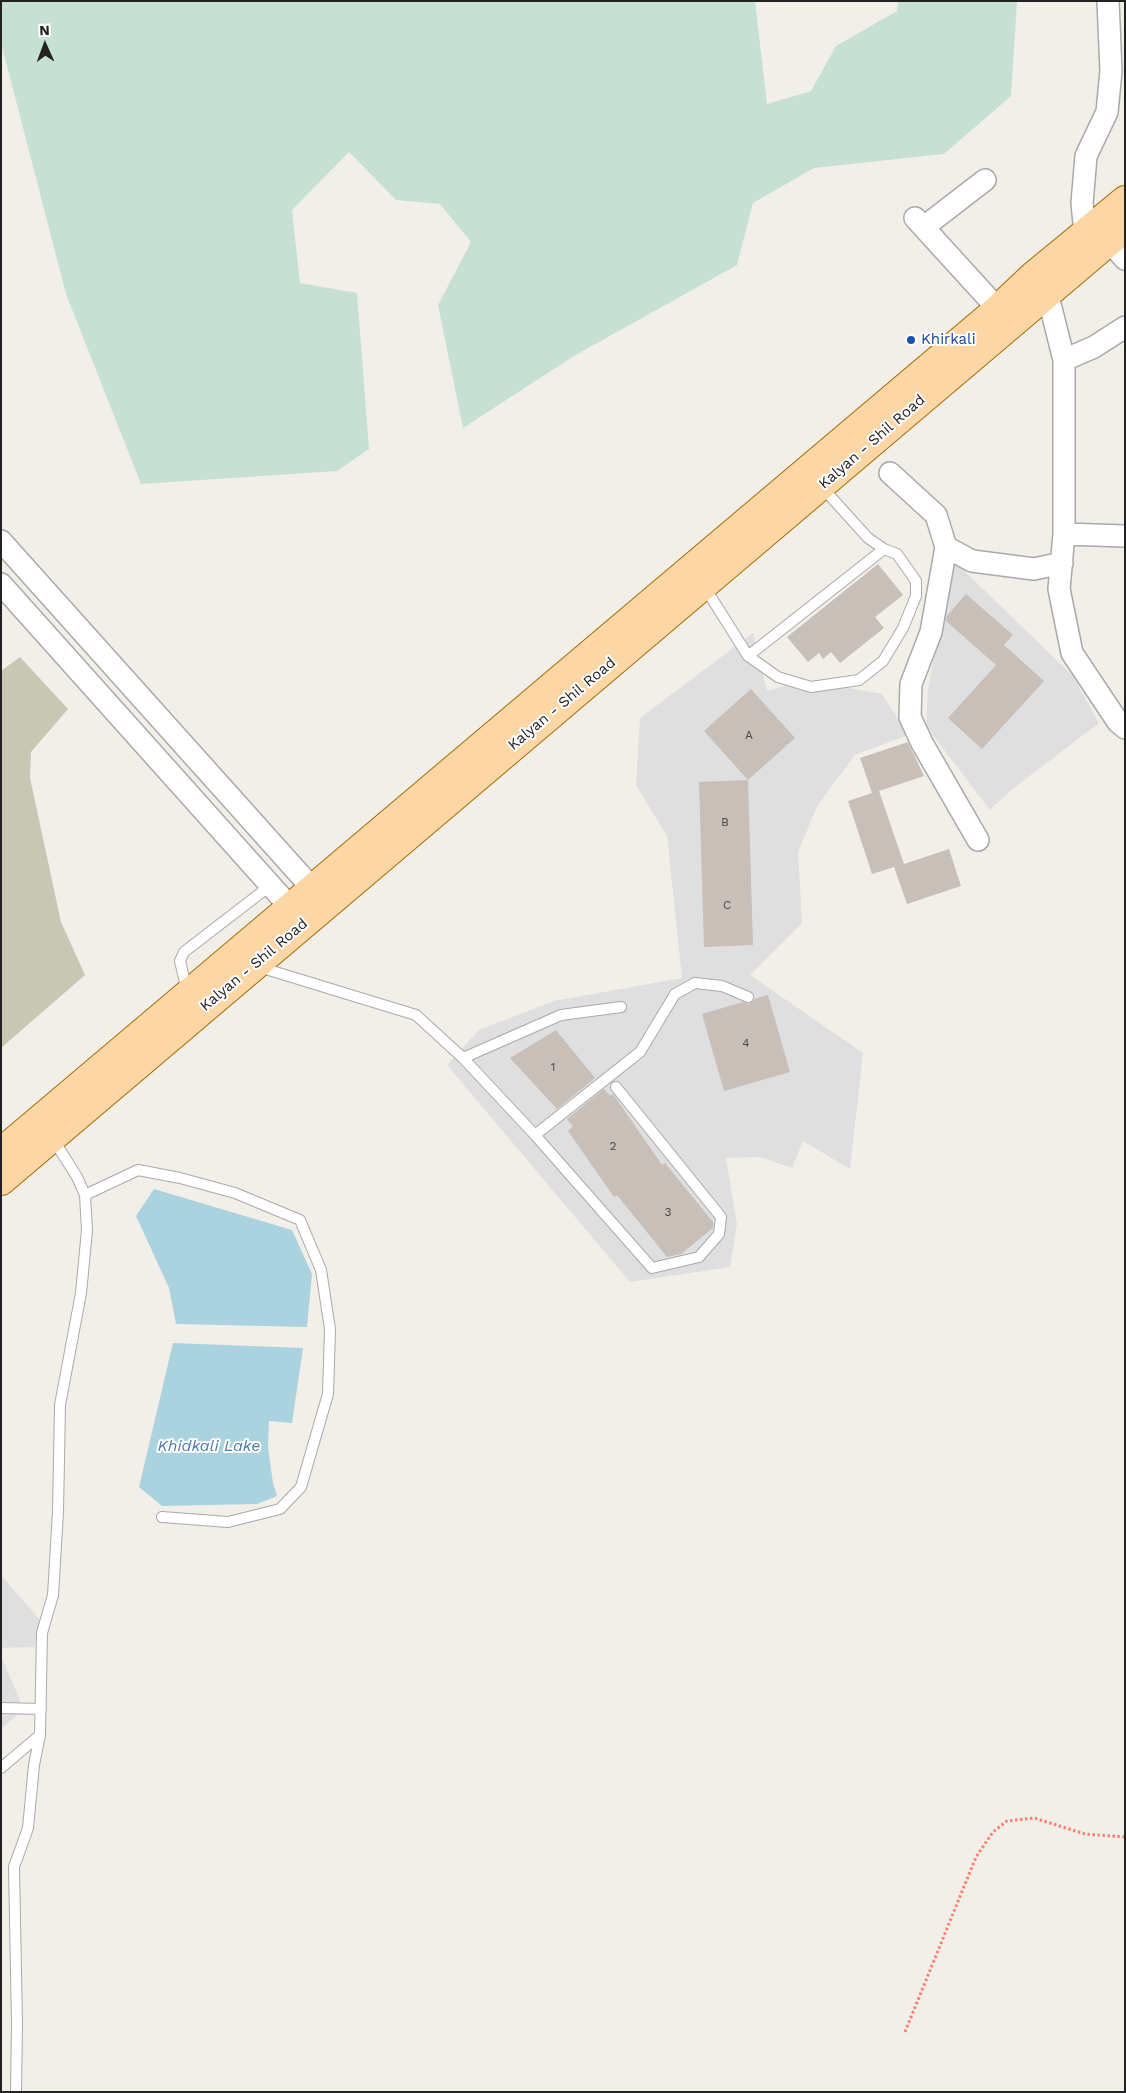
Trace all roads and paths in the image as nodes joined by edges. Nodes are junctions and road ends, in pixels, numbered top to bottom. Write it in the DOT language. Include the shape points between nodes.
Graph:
graph roads {
  1 [pos="1108,1"];
  2 [pos="985,180"];
  3 [pos="1125,200"];
  4 [pos="1111,240"];
  5 [pos="1040,283"];
  6 [pos="998,309"];
  7 [pos="1125,326"];
  8 [pos="1064,360"];
  9 [pos="890,473"];
  10 [pos="821,485"];
  11 [pos="1064,534"];
  12 [pos="1125,536"];
  13 [pos="1,541"];
  14 [pos="946,547"];
  15 [pos="884,549"];
  16 [pos="1062,563"];
  17 [pos="1,584"];
  18 [pos="703,585"];
  19 [pos="748,656"];
  20 [pos="1125,728"];
  21 [pos="978,840"];
  22 [pos="271,886"];
  23 [pos="312,888"];
  24 [pos="290,907"];
  25 [pos="254,965"];
  26 [pos="188,994"];
  27 [pos="748,996"];
  28 [pos="621,1006"];
  29 [pos="463,1058"];
  30 [pos="616,1088"];
  31 [pos="45,1129"];
  32 [pos="535,1135"];
  33 [pos="1,1152"];
  34 [pos="1,1180"];
  35 [pos="85,1195"];
  36 [pos="162,1517"];
  37 [pos="1,1708"];
  38 [pos="41,1709"];
  39 [pos="40,1735"];
  40 [pos="1,1768"];
  41 [pos="1125,1837"];
  42 [pos="905,2032"];
  43 [pos="16,2092"];
  1 -- 4 [label="street" via="1111,71 1107,112 1086,156 1082,203"];
  2 -- 6 [label="street" via="920,223"];
  3 -- 4 [label="main road, Kalyan - Shil Road"];
  4 -- 5 [label="main road, Kalyan - Shil Road"];
  5 -- 6 [label="main road, Kalyan - Shil Road"];
  5 -- 8 [label="street"];
  5 -- 10 [label="main road, Kalyan - Shil Road"];
  6 -- 23 [label="main road, Kalyan - Shil Road"];
  7 -- 8 [label="street" via="1094,347"];
  8 -- 11 [label="street"];
  9 -- 14 [label="street" via="936,515"];
  10 -- 15 [label="lane" via="868,538"];
  10 -- 18 [label="main road, Kalyan - Shil Road"];
  11 -- 12 [label="street"];
  11 -- 16 [label="street"];
  13 -- 23 [label="street"];
  14 -- 16 [label="street" via="972,560 1034,569"];
  14 -- 21 [label="street" via="931,632 911,684 910,717 922,744"];
  15 -- 19 [label="lane"];
  15 -- 19 [label="lane" via="897,554 916,581 916,596 883,661 859,680 812,687 778,677"];
  16 -- 20 [label="street" via="1059,589 1072,653"];
  17 -- 22 [label="street"];
  18 -- 19 [label="lane"];
  18 -- 25 [label="main road, Kalyan - Shil Road"];
  22 -- 24 [label="street"];
  22 -- 26 [label="lane" via="184,952 180,961"];
  23 -- 24 [label="main road, Kalyan - Shil Road"];
  24 -- 26 [label="main road, Kalyan - Shil Road"];
  25 -- 29 [label="lane" via="416,1015"];
  25 -- 31 [label="main road, Kalyan - Shil Road"];
  26 -- 31 [label="main road, Kalyan - Shil Road"];
  27 -- 32 [label="lane" via="722,986 695,983 675,994 640,1052"];
  28 -- 29 [label="lane" via="561,1015"];
  29 -- 32 [label="lane"];
  30 -- 32 [label="lane" via="721,1217 719,1234 699,1257 652,1268"];
  31 -- 33 [label="main road, Kalyan - Shil Road"];
  31 -- 34 [label="main road, Kalyan - Shil Road"];
  31 -- 35 [label="lane"];
  35 -- 36 [label="lane" via="138,1170 235,1193 300,1220 321,1270 330,1329 328,1394 301,1487 280,1509 228,1522"];
  35 -- 38 [label="lane" via="87,1230 82,1293 60,1405 54,1595 42,1633"];
  37 -- 38 [label="lane"];
  38 -- 39 [label="lane"];
  39 -- 40 [label="lane"];
  39 -- 43 [label="lane" via="28,1828 14,1867 18,2024"];
  41 -- 42 [label="path" via="1085,1834 1034,1818 1007,1821 993,1832 976,1857"];
}
